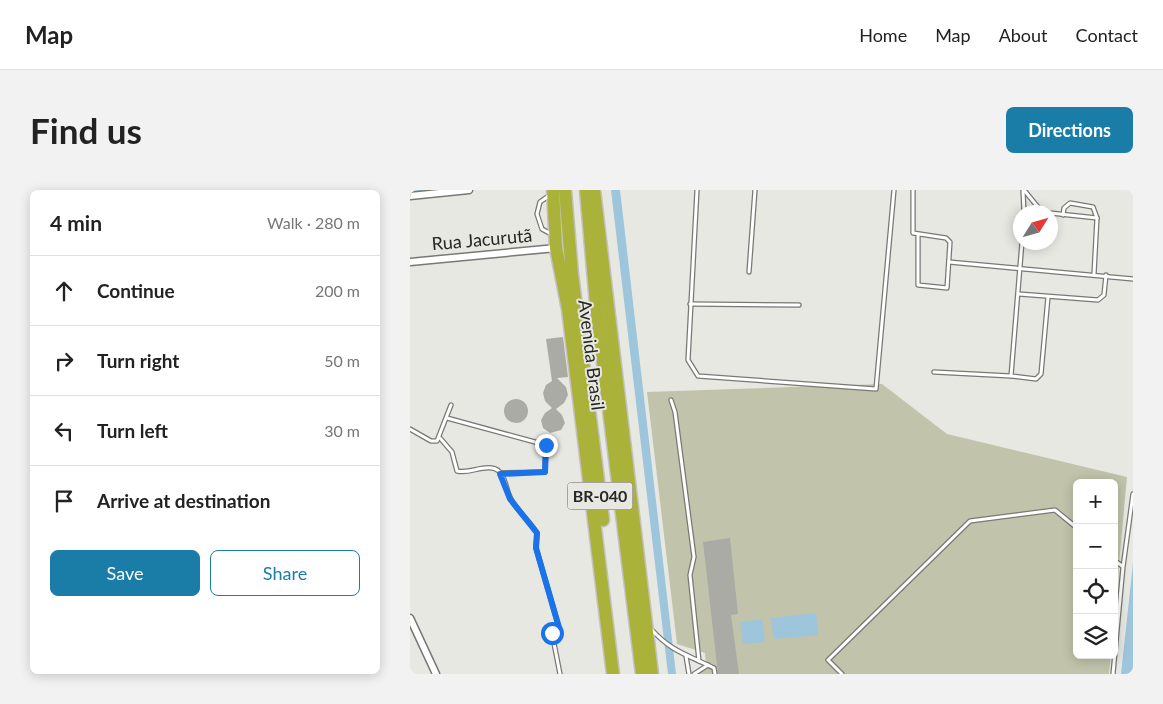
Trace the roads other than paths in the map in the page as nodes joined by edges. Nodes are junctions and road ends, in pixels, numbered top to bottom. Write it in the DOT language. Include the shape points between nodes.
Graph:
graph roads {
  1 [pos="469,190"];
  2 [pos="586,190"];
  3 [pos="594,190"];
  4 [pos="697,190"];
  5 [pos="755,190"];
  6 [pos="894,190"];
  7 [pos="913,190"];
  8 [pos="1024,190"];
  9 [pos="557,191"];
  10 [pos="410,196"];
  11 [pos="1024,205"];
  12 [pos="1038,205"];
  13 [pos="1058,214"];
  14 [pos="1063,215"];
  15 [pos="1097,218"];
  16 [pos="918,235"];
  17 [pos="555,242"];
  18 [pos="1021,250"];
  19 [pos="410,262"];
  20 [pos="949,262"];
  21 [pos="1020,269"];
  22 [pos="749,272"];
  23 [pos="1094,274"];
  24 [pos="1106,275"];
  25 [pos="1133,279"];
  26 [pos="1019,294"];
  27 [pos="1048,297"];
  28 [pos="607,304"];
  29 [pos="690,304"];
  30 [pos="798,305"];
  31 [pos="934,372"];
  32 [pos="1011,376"];
  33 [pos="671,400"];
  34 [pos="452,404"];
  35 [pos="447,418"];
  36 [pos="612,421"];
  37 [pos="410,430"];
  38 [pos="440,438"];
  39 [pos="500,474"];
  40 [pos="1133,494"];
  41 [pos="1073,525"];
  42 [pos="1118,563"];
  43 [pos="1123,567"];
  44 [pos="410,618"];
  45 [pos="646,624"];
  46 [pos="686,656"];
  47 [pos="699,661"];
  48 [pos="708,665"];
  49 [pos="436,674"];
  50 [pos="560,674"];
  51 [pos="613,674"];
  52 [pos="621,674"];
  53 [pos="642,674"];
  54 [pos="652,674"];
  55 [pos="689,674"];
  56 [pos="694,674"];
  57 [pos="715,674"];
  58 [pos="842,674"];
  59 [pos="1113,674"];
  1 -- 10 [label="street"];
  2 -- 36 [label="highway, Avenida Brasil / BR-040" via="597,314"];
  3 -- 28 [label="highway, Avenida Brasil"];
  4 -- 29 [label="lane"];
  5 -- 22 [label="lane"];
  6 -- 29 [label="lane" via="876,389 698,376 688,360"];
  7 -- 16 [label="lane" via="912,230"];
  8 -- 11 [label="lane"];
  8 -- 12 [label="lane"];
  9 -- 17 [label="highway, Avenida Brasil"];
  9 -- 52 [label="highway, Avenida Brasil / BR-040" via="571,294 578,317"];
  13 -- 14 [label="lane"];
  14 -- 15 [label="lane"];
  14 -- 15 [label="lane" via="1064,208 1070,203 1093,206"];
  15 -- 23 [label="lane"];
  16 -- 20 [label="lane" via="949,239"];
  16 -- 20 [label="lane" via="918,286 947,288"];
  17 -- 19 [label="street, Rua Jacurutã"];
  17 -- 51 [label="highway, Avenida Brasil" via="568,309"];
  18 -- 21 [label="lane"];
  20 -- 21 [label="lane"];
  21 -- 23 [label="lane"];
  21 -- 26 [label="lane"];
  23 -- 24 [label="lane"];
  24 -- 25 [label="lane"];
  24 -- 27 [label="lane" via="1104,294 1098,300"];
  26 -- 27 [label="lane"];
  26 -- 32 [label="lane"];
  27 -- 32 [label="lane" via="1041,374 1036,379"];
  28 -- 36 [label="highway"];
  28 -- 45 [label="highway, Avenida Brasil"];
  29 -- 30 [label="lane"];
  31 -- 32 [label="lane"];
  33 -- 47 [label="lane" via="694,557 690,575"];
  34 -- 35 [label="lane"];
  35 -- 38 [label="lane"];
  35 -- 39 [label="lane" via="546,445 545,472"];
  36 -- 53 [label="highway, Avenida Brasil / BR-040"];
  37 -- 38 [label="lane" via="434,442"];
  38 -- 39 [label="lane" via="452,452 457,471 488,467"];
  39 -- 50 [label="lane" via="510,499 537,533 536,548 560,631 552,633"];
  40 -- 43 [label="lane"];
  41 -- 58 [label="lane" via="1055,510 970,521 828,660"];
  42 -- 43 [label="lane"];
  43 -- 59 [label="lane"];
  44 -- 49 [label="street"];
  45 -- 46 [label="lane" via="662,642"];
  45 -- 54 [label="highway, Avenida Brasil"];
  46 -- 47 [label="lane"];
  46 -- 55 [label="lane"];
  47 -- 48 [label="lane"];
  48 -- 56 [label="lane"];
  48 -- 57 [label="lane" via="714,668"];
}
